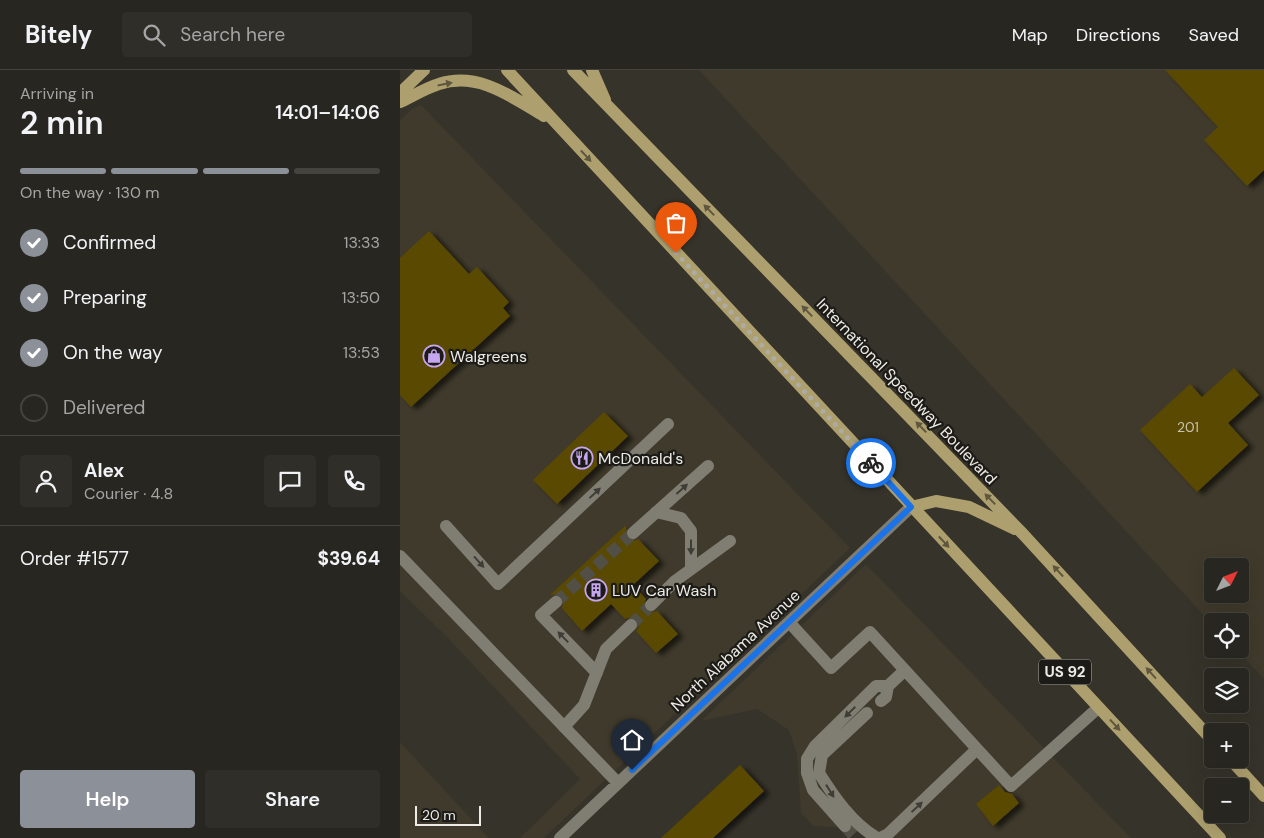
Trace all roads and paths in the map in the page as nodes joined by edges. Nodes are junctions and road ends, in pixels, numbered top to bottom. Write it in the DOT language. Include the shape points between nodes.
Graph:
graph roads {
  1 [pos="424,70"];
  2 [pos="508,70"];
  3 [pos="573,70"];
  4 [pos="592,70"];
  5 [pos="400,93"];
  6 [pos="400,102"];
  7 [pos="608,106"];
  8 [pos="553,120"];
  9 [pos="668,424"];
  10 [pos="708,466"];
  11 [pos="911,507"];
  12 [pos="656,512"];
  13 [pos="446,526"];
  14 [pos="633,533"];
  15 [pos="1023,534"];
  16 [pos="730,541"];
  17 [pos="400,556"];
  18 [pos="691,569"];
  19 [pos="556,602"];
  20 [pos="651,605"];
  21 [pos="789,622"];
  22 [pos="630,625"];
  23 [pos="904,671"];
  24 [pos="597,673"];
  25 [pos="888,686"];
  26 [pos="881,701"];
  27 [pos="1098,708"];
  28 [pos="867,713"];
  29 [pos="564,727"];
  30 [pos="1204,731"];
  31 [pos="977,749"];
  32 [pos="1238,768"];
  33 [pos="618,783"];
  34 [pos="1264,796"];
  35 [pos="845,826"];
  36 [pos="560,838"];
  37 [pos="878,838"];
  38 [pos="1220,838"];
  1 -- 5 [label="main road"];
  2 -- 8 [label="main road"];
  3 -- 7 [label="main road, International Speedway Boulevard"];
  4 -- 7 [label="main road"];
  6 -- 8 [label="main road, US 92, one-way" via="440,83 469,80 488,84"];
  15 -- 7 [label="main road, International Speedway Boulevard, one-way"];
  8 -- 11 [label="main road, US 92, one-way"];
  13 -- 9 [label="street, one-way" via="498,584"];
  12 -- 10 [label="street, one-way"];
  11 -- 15 [label="main road" via="936,501 969,507"];
  11 -- 21 [label="street, North Alabama Avenue"];
  11 -- 27 [label="main road, US 92, one-way"];
  12 -- 14 [label="street"];
  12 -- 18 [label="street, one-way" via="681,518 691,531"];
  30 -- 15 [label="main road, International Speedway Boulevard, one-way"];
  16 -- 18 [label="street"];
  17 -- 29 [label="street"];
  18 -- 20 [label="street"];
  24 -- 19 [label="street, one-way" via="541,615"];
  21 -- 23 [label="street" via="831,668 870,632"];
  21 -- 33 [label="street, North Alabama Avenue"];
  22 -- 24 [label="street" via="606,650"];
  23 -- 25 [label="street"];
  23 -- 31 [label="street"];
  24 -- 29 [label="street" via="584,705"];
  25 -- 26 [label="street"];
  25 -- 35 [label="street, one-way" via="876,686 815,746 807,759 807,773 813,790"];
  27 -- 31 [label="street" via="1011,786"];
  27 -- 38 [label="main road, US 92, one-way"];
  28 -- 37 [label="street, one-way" via="822,755 819,773 834,798"];
  29 -- 33 [label="street"];
  37 -- 31 [label="street, one-way" via="888,834"];
  32 -- 34 [label="main road"];
  33 -- 36 [label="street, North Alabama Avenue"];
}
